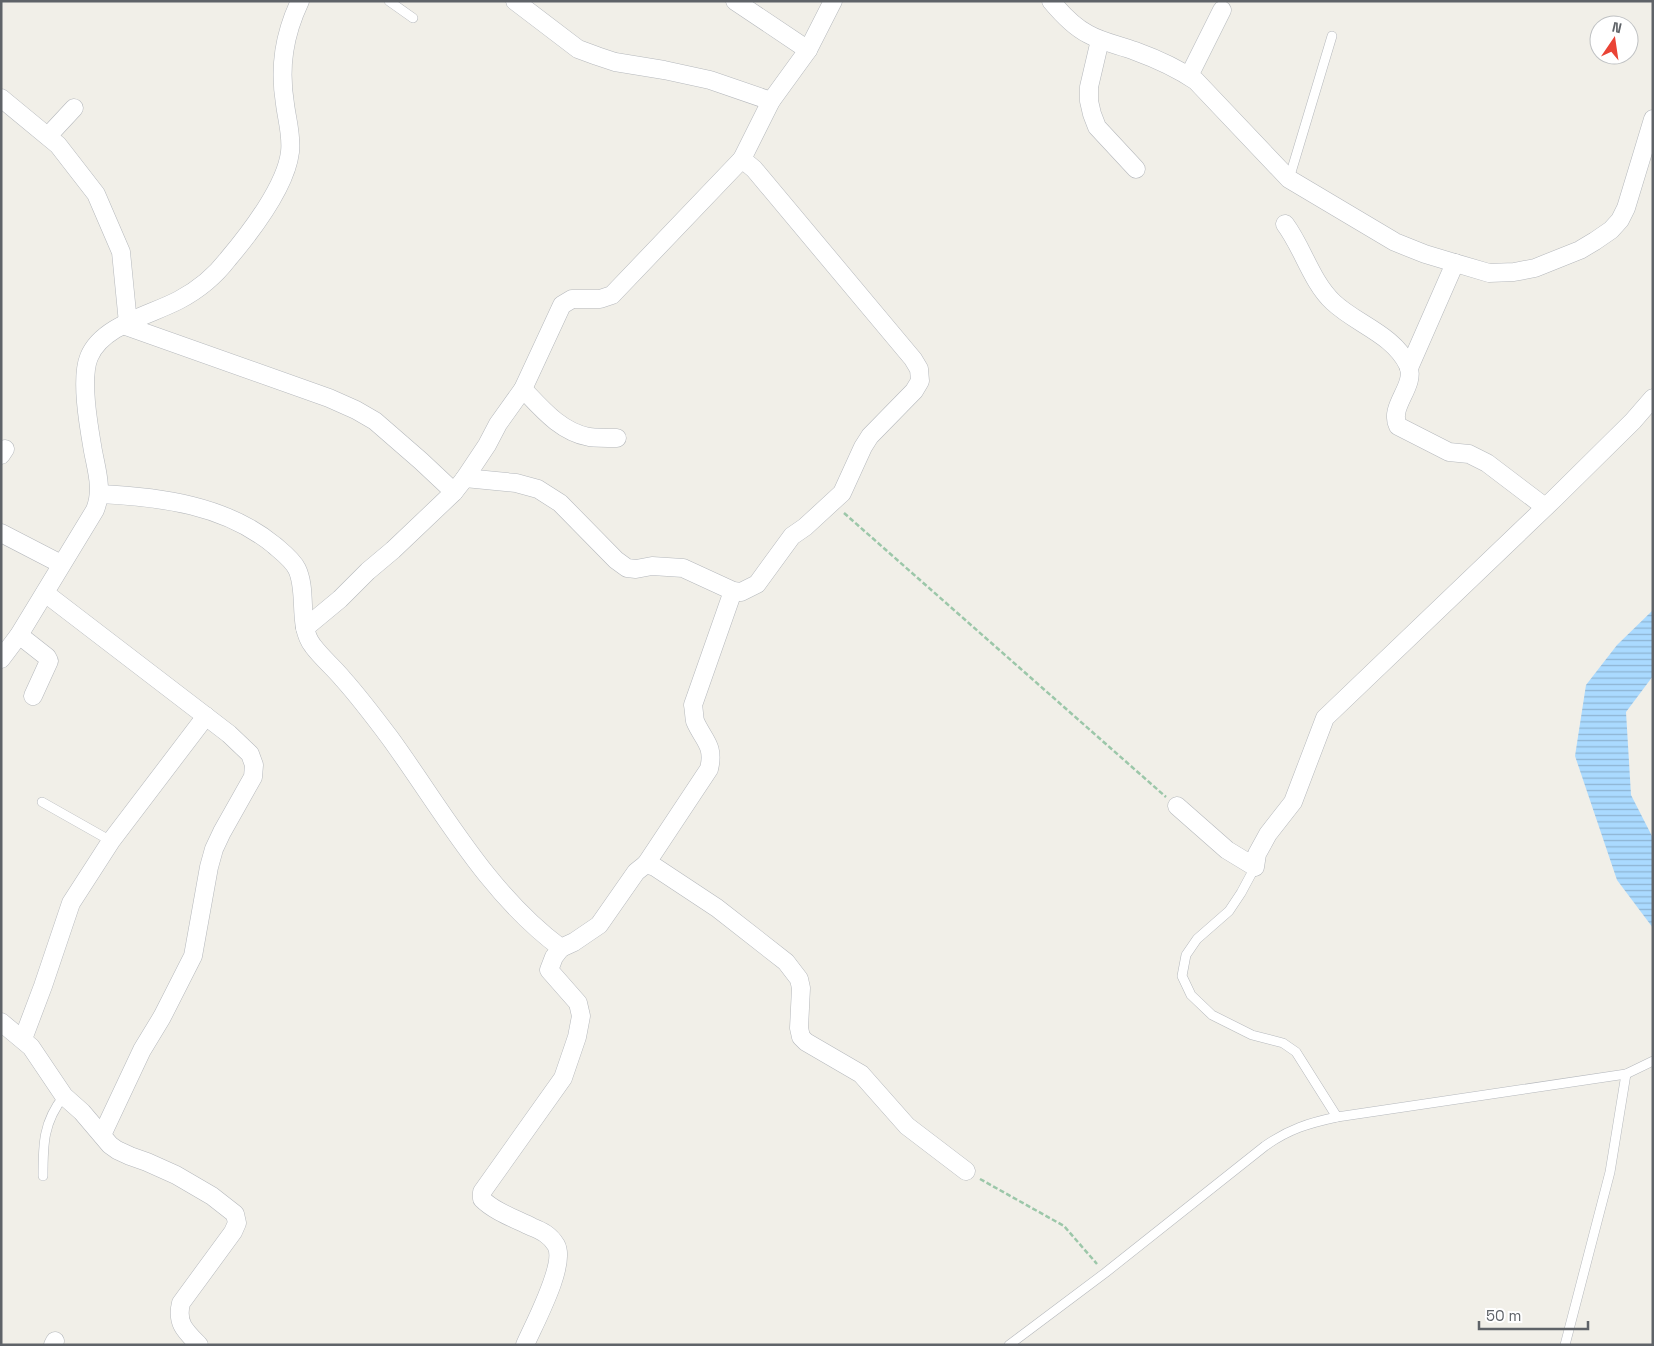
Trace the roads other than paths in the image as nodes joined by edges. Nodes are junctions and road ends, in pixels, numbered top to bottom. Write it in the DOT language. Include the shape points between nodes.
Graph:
graph roads {
  1 [pos="300,1"];
  2 [pos="388,1"];
  3 [pos="515,1"];
  4 [pos="736,1"];
  5 [pos="833,1"];
  6 [pos="1051,1"];
  7 [pos="1222,10"];
  8 [pos="413,18"];
  9 [pos="1332,36"];
  10 [pos="1100,40"];
  11 [pos="808,50"];
  12 [pos="1189,76"];
  13 [pos="1,98"];
  14 [pos="772,101"];
  15 [pos="74,108"];
  16 [pos="1653,119"];
  17 [pos="48,136"];
  18 [pos="742,159"];
  19 [pos="1136,169"];
  20 [pos="1289,179"];
  21 [pos="1285,224"];
  22 [pos="1455,263"];
  23 [pos="125,324"];
  24 [pos="1409,368"];
  25 [pos="523,389"];
  26 [pos="1653,398"];
  27 [pos="617,438"];
  28 [pos="465,478"];
  29 [pos="454,492"];
  30 [pos="100,494"];
  31 [pos="1545,506"];
  32 [pos="1,533"];
  33 [pos="61,564"];
  34 [pos="733,591"];
  35 [pos="45,593"];
  36 [pos="305,628"];
  37 [pos="19,635"];
  38 [pos="1,659"];
  39 [pos="33,696"];
  40 [pos="206,716"];
  41 [pos="42,802"];
  42 [pos="1177,806"];
  43 [pos="110,841"];
  44 [pos="646,864"];
  45 [pos="1255,867"];
  46 [pos="561,948"];
  47 [pos="1,1022"];
  48 [pos="23,1039"];
  49 [pos="1653,1060"];
  50 [pos="1626,1074"];
  51 [pos="64,1096"];
  52 [pos="1337,1118"];
  53 [pos="102,1135"];
  54 [pos="966,1171"];
  55 [pos="43,1176"];
  56 [pos="198,1345"];
  57 [pos="525,1345"];
  58 [pos="1009,1345"];
  59 [pos="1565,1345"];
  1 -- 23 [label="street" via="284,46 281,78 290,154 275,194 228,260 210,279 178,300"];
  2 -- 8 [label="lane"];
  3 -- 14 [label="street" via="578,49 615,62 710,80"];
  4 -- 11 [label="street"];
  5 -- 11 [label="street"];
  6 -- 10 [label="street" via="1063,15"];
  7 -- 12 [label="street"];
  9 -- 20 [label="lane"];
  10 -- 12 [label="street" via="1162,61"];
  10 -- 19 [label="street" via="1089,87 1092,114 1097,127"];
  11 -- 14 [label="street"];
  12 -- 20 [label="street"];
  13 -- 17 [label="street"];
  14 -- 18 [label="street"];
  15 -- 17 [label="street"];
  16 -- 22 [label="street" via="1626,208 1611,230 1580,250 1535,268 1489,273"];
  17 -- 23 [label="street" via="79,170 107,217 121,252"];
  18 -- 25 [label="street" via="612,295 600,299 572,299 562,305"];
  18 -- 34 [label="street" via="843,273 913,359 921,375 914,391 870,436 842,492 792,536 757,584 740,592"];
  20 -- 22 [label="street" via="1395,242"];
  21 -- 24 [label="street" via="1320,286 1333,302 1394,345"];
  22 -- 24 [label="street"];
  23 -- 29 [label="street" via="356,410 375,421"];
  23 -- 30 [label="street" via="102,338 86,366 87,404"];
  24 -- 31 [label="street" via="1408,383 1396,412 1398,426 1450,452 1469,454 1487,462"];
  25 -- 27 [label="street" via="565,428 591,437"];
  25 -- 28 [label="street"];
  26 -- 31 [label="street"];
  28 -- 29 [label="street"];
  28 -- 34 [label="street" via="516,483 538,489 560,503 616,560 628,568 683,568"];
  29 -- 36 [label="street"];
  30 -- 33 [label="street" via="95,510"];
  30 -- 36 [label="street" via="159,498 187,504 227,516 266,539 296,568 301,584"];
  31 -- 45 [label="street" via="1325,718 1293,802 1268,834 1257,854"];
  32 -- 33 [label="street"];
  33 -- 35 [label="street"];
  34 -- 44 [label="street" via="693,705 694,719 710,749 709,768"];
  35 -- 37 [label="street"];
  35 -- 40 [label="street"];
  36 -- 46 [label="street" via="311,644 344,679 389,736 495,885 531,925"];
  37 -- 38 [label="street"];
  37 -- 39 [label="street" via="49,661"];
  40 -- 43 [label="street"];
  40 -- 53 [label="street" via="250,754 254,765 253,777 214,849 193,956 142,1050"];
  41 -- 43 [label="lane"];
  42 -- 45 [label="street" via="1227,850"];
  43 -- 48 [label="street" via="71,903"];
  44 -- 46 [label="street" via="636,872 598,925"];
  44 -- 54 [label="street" via="717,908 786,962 802,988 801,1037 861,1074 907,1126"];
  45 -- 52 [label="lane" via="1228,910 1197,938 1186,955 1182,976 1191,995 1212,1015 1252,1035 1283,1043 1296,1052"];
  46 -- 57 [label="street" via="549,970 578,1003 581,1016 577,1037 563,1078 482,1192 482,1199 494,1208 549,1235 557,1246 559,1258 555,1275"];
  47 -- 48 [label="street"];
  48 -- 51 [label="street" via="32,1047"];
  49 -- 50 [label="lane"];
  50 -- 52 [label="lane"];
  50 -- 59 [label="lane" via="1610,1172"];
  51 -- 53 [label="street"];
  51 -- 55 [label="lane" via="50,1116 45,1134"];
  52 -- 58 [label="lane" via="1308,1123 1282,1134"];
  53 -- 56 [label="street" via="117,1150 183,1179 235,1214 237,1222 233,1232 181,1303 180,1322"];
}
